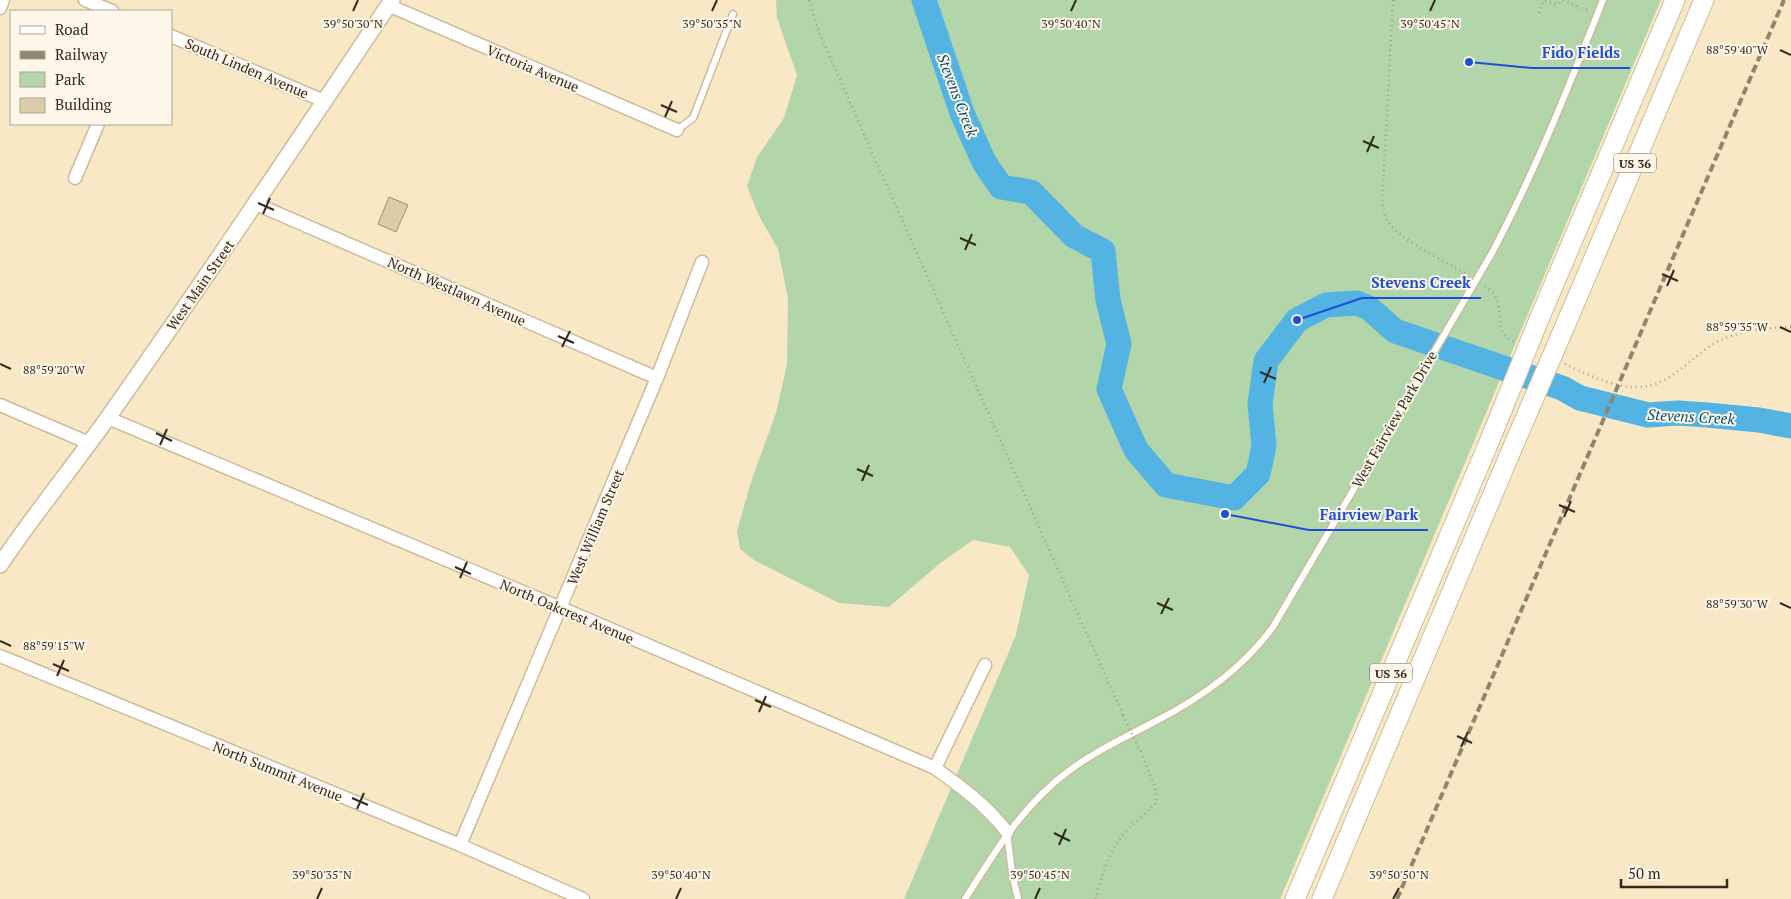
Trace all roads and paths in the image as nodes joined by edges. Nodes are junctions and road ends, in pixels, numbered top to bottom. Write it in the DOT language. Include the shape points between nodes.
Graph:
graph roads {
  1 [pos="4,0"];
  2 [pos="85,0"];
  3 [pos="809,0"];
  4 [pos="1393,0"];
  5 [pos="1561,0"];
  6 [pos="1603,0"];
  7 [pos="1675,0"];
  8 [pos="1704,0"];
  9 [pos="390,3"];
  10 [pos="0,8"];
  11 [pos="110,10"];
  12 [pos="1538,13"];
  13 [pos="733,14"];
  14 [pos="1597,14"];
  15 [pos="172,36"];
  16 [pos="324,101"];
  17 [pos="98,125"];
  18 [pos="678,130"];
  19 [pos="75,178"];
  20 [pos="256,204"];
  21 [pos="702,262"];
  22 [pos="1476,280"];
  23 [pos="1791,327"];
  24 [pos="1520,345"];
  25 [pos="1556,360"];
  26 [pos="657,378"];
  27 [pos="0,405"];
  28 [pos="108,418"];
  29 [pos="88,443"];
  30 [pos="0,565"];
  31 [pos="561,608"];
  32 [pos="0,656"];
  33 [pos="985,665"];
  34 [pos="935,768"];
  35 [pos="1007,832"];
  36 [pos="460,845"];
  37 [pos="584,899"];
  38 [pos="965,899"];
  39 [pos="1018,899"];
  40 [pos="1095,899"];
  41 [pos="1295,899"];
  42 [pos="1322,899"];
  1 -- 10 [label="street"];
  2 -- 11 [label="street"];
  3 -- 40 [label="path, bridge" via="874,157 1155,787 1157,802 1128,829 1108,859"];
  4 -- 22 [label="path" via="1384,213 1388,222 1403,235"];
  5 -- 12 [label="path" via="1557,6 1544,0"];
  5 -- 14 [label="path"];
  6 -- 14 [label="lane, West Fairview Park Drive"];
  7 -- 41 [label="main road, US 36, bridge"];
  8 -- 42 [label="main road, US 36, bridge"];
  9 -- 16 [label="street, West Main Street"];
  9 -- 18 [label="street, Victoria Avenue"];
  13 -- 18 [label="lane" via="692,118"];
  14 -- 22 [label="lane, West Fairview Park Drive" via="1512,217"];
  15 -- 16 [label="street, South Linden Avenue"];
  16 -- 20 [label="street, West Main Street"];
  17 -- 19 [label="street"];
  20 -- 26 [label="street, North Westlawn Avenue"];
  20 -- 28 [label="street, West Main Street"];
  21 -- 26 [label="street, West William Street"];
  22 -- 24 [label="path" via="1497,299 1499,321 1505,336"];
  22 -- 35 [label="lane, West Fairview Park Drive" via="1259,647 1236,669 1184,706 1093,754 1068,771 1041,794"];
  23 -- 25 [label="path" via="1742,333 1723,339 1651,386 1621,385"];
  26 -- 31 [label="street, West William Street"];
  27 -- 29 [label="street"];
  28 -- 29 [label="street, West Main Street"];
  28 -- 31 [label="street, North Oakcrest Avenue"];
  29 -- 30 [label="street, West Main Street"];
  31 -- 34 [label="street, North Oakcrest Avenue"];
  31 -- 36 [label="street, West William Street"];
  32 -- 36 [label="street, North Summit Avenue"];
  33 -- 34 [label="street"];
  34 -- 35 [label="street, North Oakcrest Avenue" via="992,812"];
  35 -- 38 [label="lane, West Fairview Park Drive"];
  35 -- 39 [label="lane"];
  36 -- 37 [label="street, North Summit Avenue"];
}
